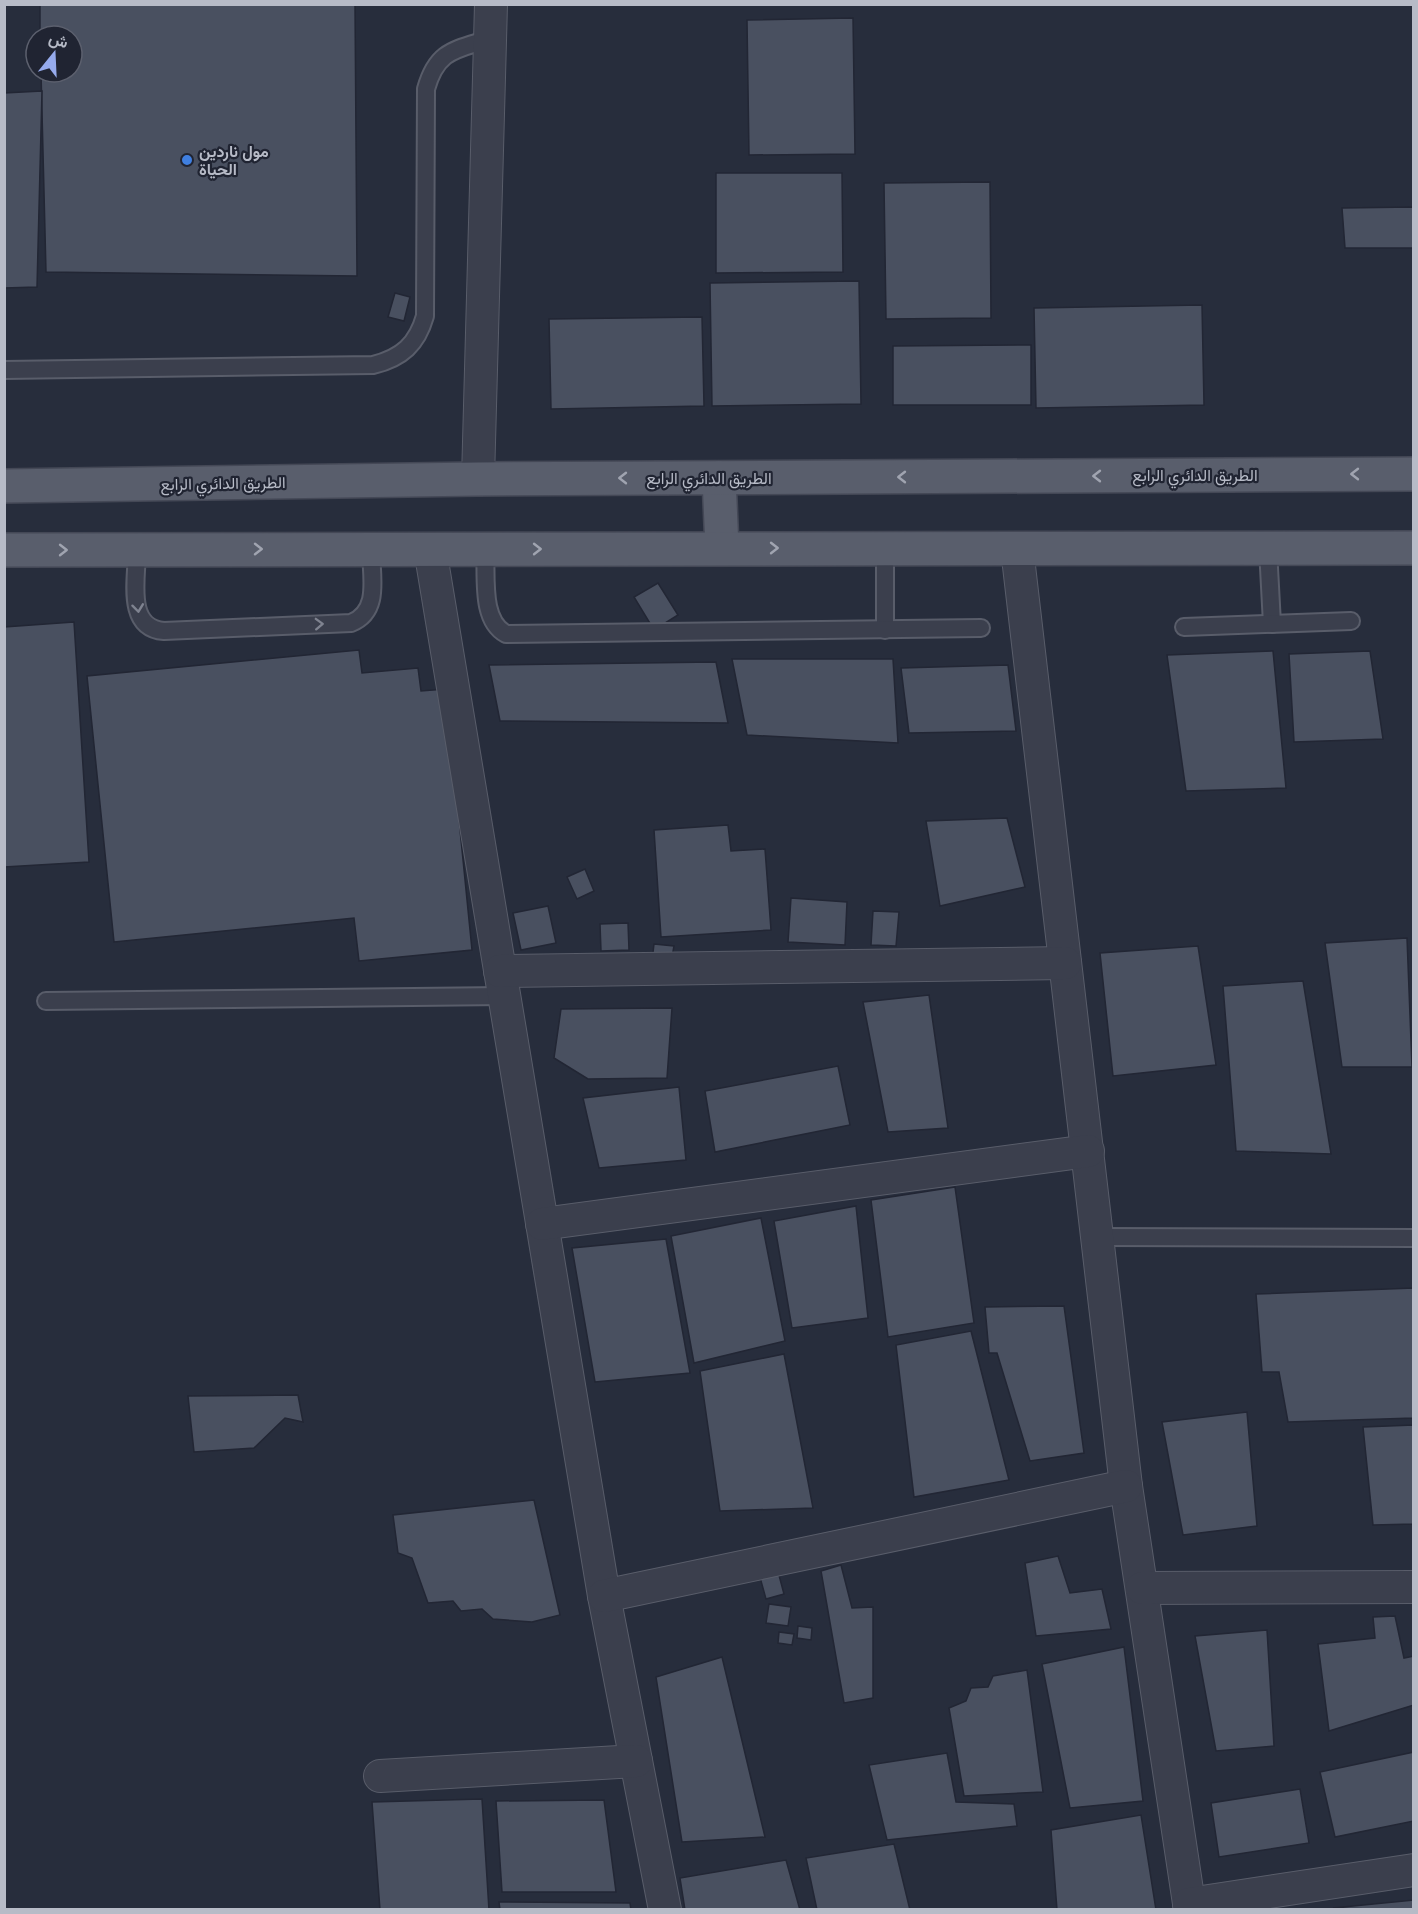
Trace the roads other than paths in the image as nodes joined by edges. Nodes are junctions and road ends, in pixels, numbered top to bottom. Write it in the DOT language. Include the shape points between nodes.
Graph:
graph roads {
  1 [pos="491,4"];
  2 [pos="489,39"];
  3 [pos="4,370"];
  4 [pos="1413,474"];
  5 [pos="719,478"];
  6 [pos="478,479"];
  7 [pos="4,486"];
  8 [pos="722,548"];
  9 [pos="885,548"];
  10 [pos="1413,548"];
  11 [pos="370,549"];
  12 [pos="430,549"];
  13 [pos="485,549"];
  14 [pos="1017,549"];
  15 [pos="1268,549"];
  16 [pos="4,550"];
  17 [pos="137,550"];
  18 [pos="1351,621"];
  19 [pos="1272,624"];
  20 [pos="1184,627"];
  21 [pos="981,628"];
  22 [pos="885,630"];
  23 [pos="1065,963"];
  24 [pos="502,983"];
  25 [pos="46,1001"];
  26 [pos="1088,1151"];
  27 [pos="542,1224"];
  28 [pos="1098,1237"];
  29 [pos="1413,1238"];
  30 [pos="1126,1486"];
  31 [pos="1413,1587"];
  32 [pos="1142,1588"];
  33 [pos="604,1596"];
  34 [pos="636,1761"];
  35 [pos="380,1776"];
  36 [pos="1413,1870"];
  37 [pos="1190,1907"];
  38 [pos="665,1910"];
  1 -- 2 [label="street"];
  2 -- 3 [label="lane" via="445,53 428,82 425,316 420,331 401,355 373,365"];
  2 -- 6 [label="street"];
  4 -- 5 [label="main road, الطريق الدائري الرابع, one-way"];
  5 -- 6 [label="main road, الطريق الدائري الرابع, one-way"];
  5 -- 8 [label="main road"];
  6 -- 7 [label="main road, الطريق الدائري الرابع"];
  8 -- 9 [label="main road, one-way"];
  13 -- 8 [label="main road, one-way"];
  9 -- 14 [label="main road"];
  9 -- 22 [label="lane"];
  10 -- 15 [label="main road"];
  11 -- 12 [label="main road"];
  17 -- 11 [label="main road, one-way"];
  17 -- 11 [label="lane, one-way" via="137,612 145,625 164,631 351,623 360,619 371,603"];
  12 -- 13 [label="main road"];
  12 -- 24 [label="street"];
  13 -- 22 [label="lane" via="489,617 506,634"];
  14 -- 15 [label="main road"];
  14 -- 23 [label="street"];
  15 -- 19 [label="lane"];
  16 -- 17 [label="main road, one-way"];
  18 -- 19 [label="lane"];
  19 -- 20 [label="lane"];
  21 -- 22 [label="lane"];
  23 -- 24 [label="street"];
  23 -- 26 [label="street"];
  24 -- 25 [label="lane"];
  24 -- 27 [label="street"];
  26 -- 27 [label="street"];
  26 -- 28 [label="street"];
  27 -- 33 [label="street"];
  28 -- 29 [label="lane"];
  28 -- 30 [label="street"];
  30 -- 32 [label="street"];
  30 -- 33 [label="street"];
  31 -- 32 [label="street"];
  32 -- 37 [label="street"];
  33 -- 34 [label="street"];
  34 -- 35 [label="street"];
  34 -- 38 [label="street"];
  36 -- 37 [label="street"];
}
